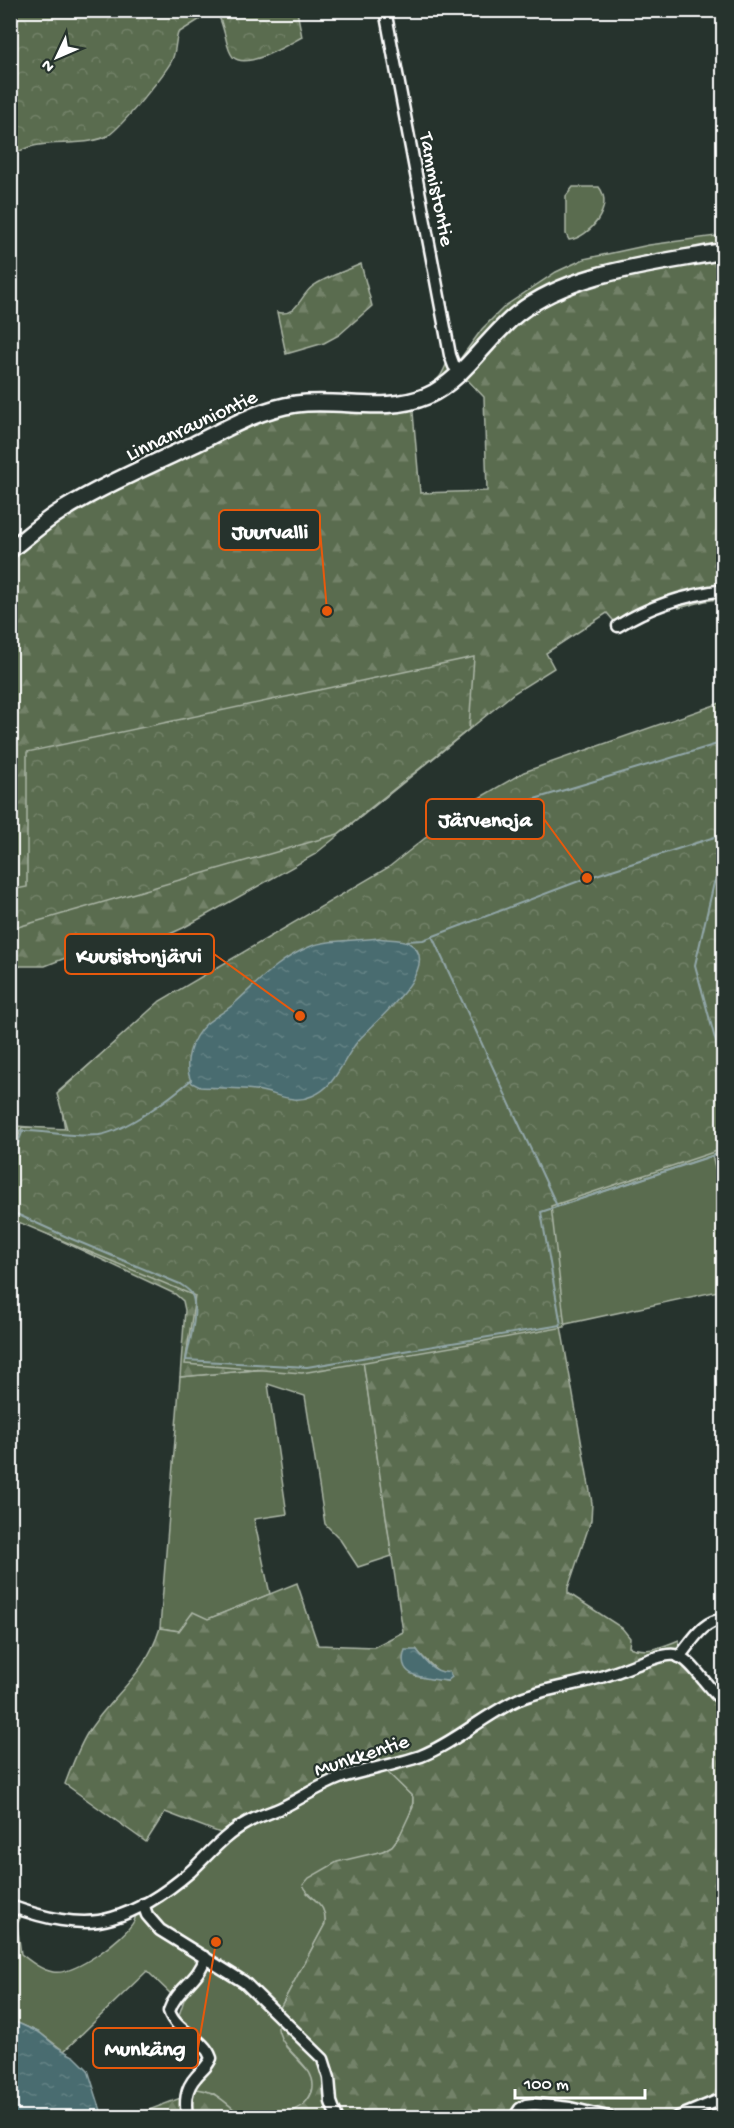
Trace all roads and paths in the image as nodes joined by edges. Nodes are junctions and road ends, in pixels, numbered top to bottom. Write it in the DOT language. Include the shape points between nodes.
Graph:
graph roads {
  1 [pos="384,10"];
  2 [pos="723,251"];
  3 [pos="459,371"];
  4 [pos="10,550"];
  5 [pos="723,590"];
  6 [pos="618,626"];
  7 [pos="723,1620"];
  8 [pos="680,1657"];
  9 [pos="723,1702"];
  10 [pos="143,1904"];
  11 [pos="10,1906"];
  12 [pos="205,1957"];
  13 [pos="723,2101"];
  14 [pos="186,2118"];
  15 [pos="337,2118"];
  16 [pos="514,2118"];
  17 [pos="612,2118"];
  18 [pos="676,2118"];
  1 -- 3 [label="street, Tammistontie" via="451,361"];
  2 -- 3 [label="street, Linnanrauniontie" via="563,286 518,313"];
  3 -- 4 [label="street, Linnanrauniontie" via="429,395 404,403 295,404 253,416 62,511"];
  5 -- 6 [label="street" via="660,604"];
  7 -- 8 [label="street" via="709,1623"];
  8 -- 9 [label="street"];
  8 -- 10 [label="street, Munkkentie" via="666,1655 520,1699 420,1756 314,1789 246,1822 176,1884"];
  10 -- 11 [label="street, Munkkentie" via="111,1919 93,1922 45,1916"];
  10 -- 12 [label="street" via="160,1930"];
  12 -- 14 [label="street" via="201,1971 169,2011 211,2058 190,2085"];
  12 -- 15 [label="street" via="256,1991 323,2059"];
  13 -- 18 [label="street"];
  16 -- 17 [label="street" via="520,2109 534,2104"];
}
